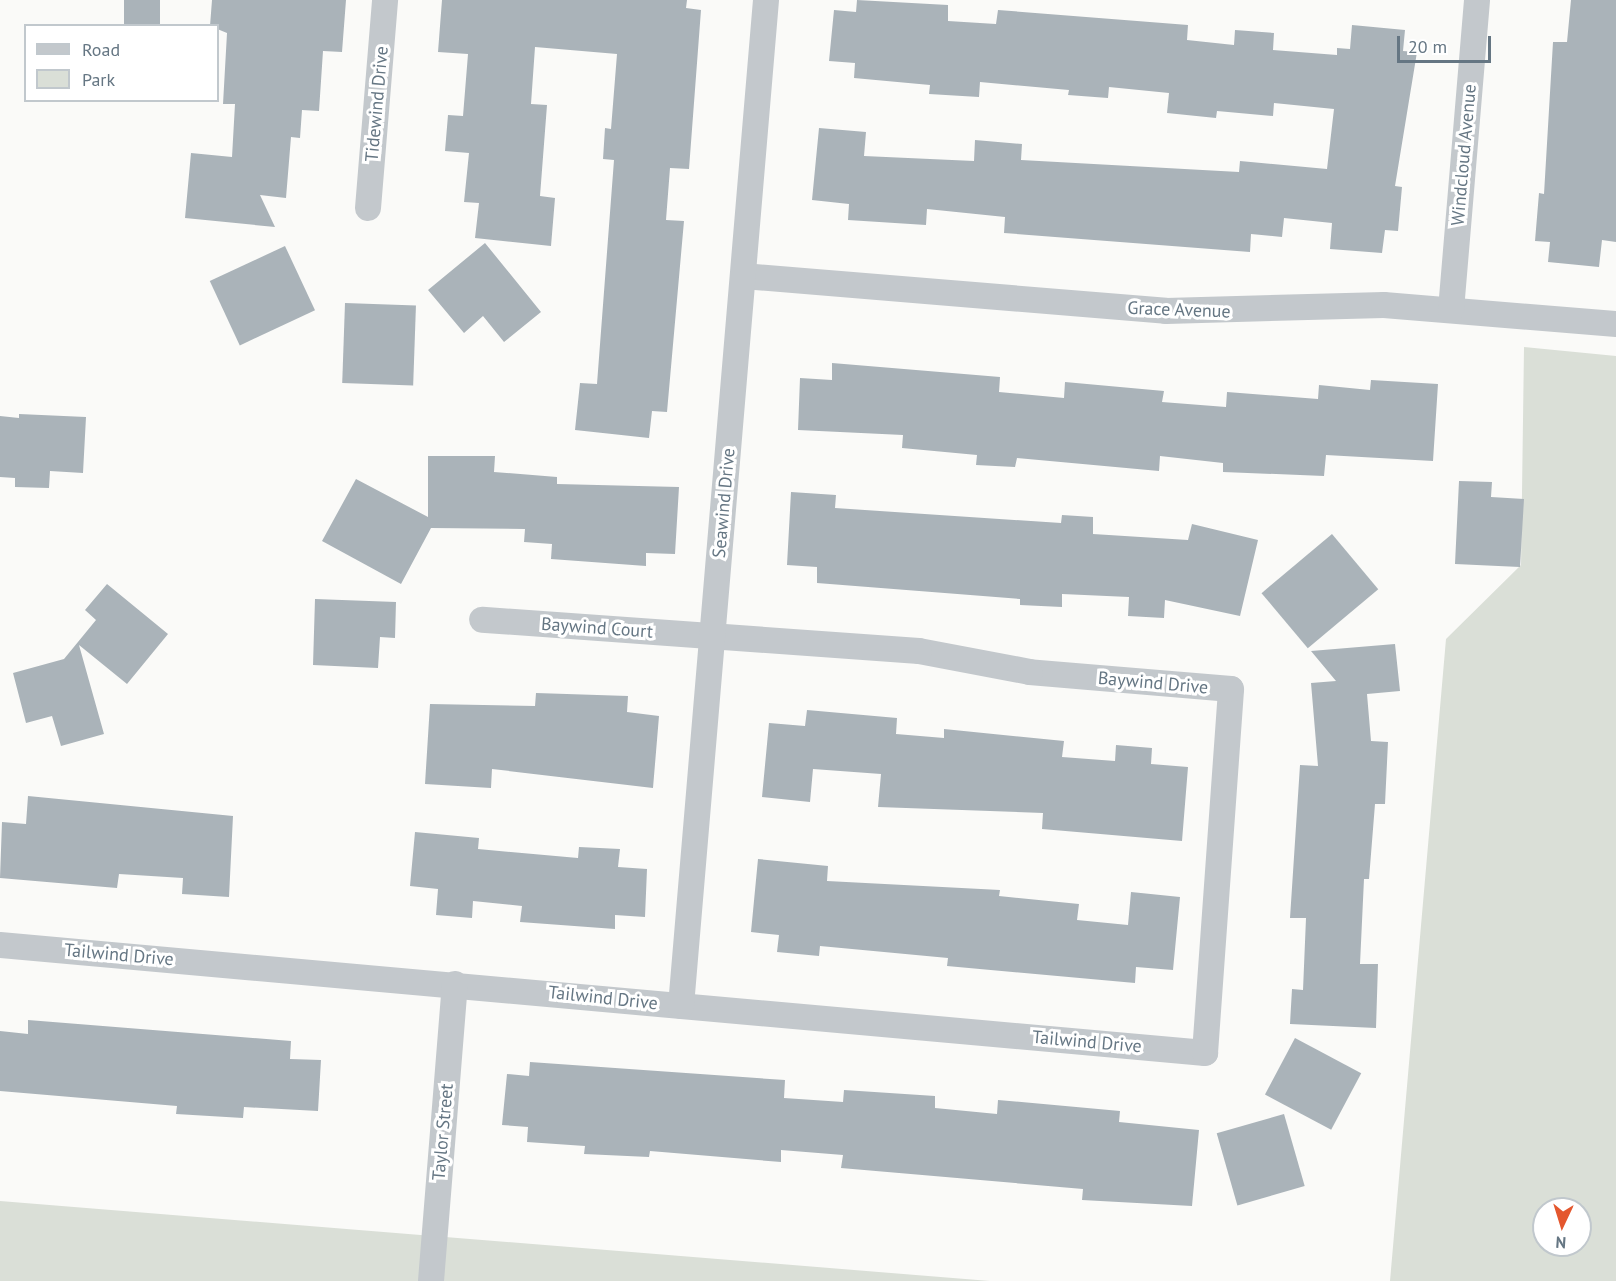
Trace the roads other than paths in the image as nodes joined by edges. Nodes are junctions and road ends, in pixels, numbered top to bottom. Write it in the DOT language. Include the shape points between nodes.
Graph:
graph roads {
  1 [pos="385,0"];
  2 [pos="766,0"];
  3 [pos="1478,0"];
  4 [pos="368,208"];
  5 [pos="743,276"];
  6 [pos="1451,310"];
  7 [pos="1616,324"];
  8 [pos="482,620"];
  9 [pos="712,636"];
  10 [pos="0,945"];
  11 [pos="455,984"];
  12 [pos="681,1006"];
  13 [pos="1205,1053"];
  14 [pos="431,1281"];
  1 -- 4 [label="street, Tidewind Drive"];
  2 -- 5 [label="street, Seawind Drive"];
  3 -- 6 [label="street, Windcloud Avenue"];
  5 -- 6 [label="street, Grace Avenue" via="1166,311 1384,305"];
  5 -- 9 [label="street, Seawind Drive"];
  6 -- 7 [label="street, Grace Avenue"];
  8 -- 9 [label="street, Baywind Court"];
  9 -- 12 [label="street, Seawind Drive"];
  9 -- 13 [label="street, Baywind Drive" via="919,651 1030,672 1231,689"];
  10 -- 11 [label="street, Tailwind Drive"];
  11 -- 12 [label="street, Tailwind Drive"];
  11 -- 14 [label="street, Taylor Street"];
  12 -- 13 [label="street, Tailwind Drive"];
}
